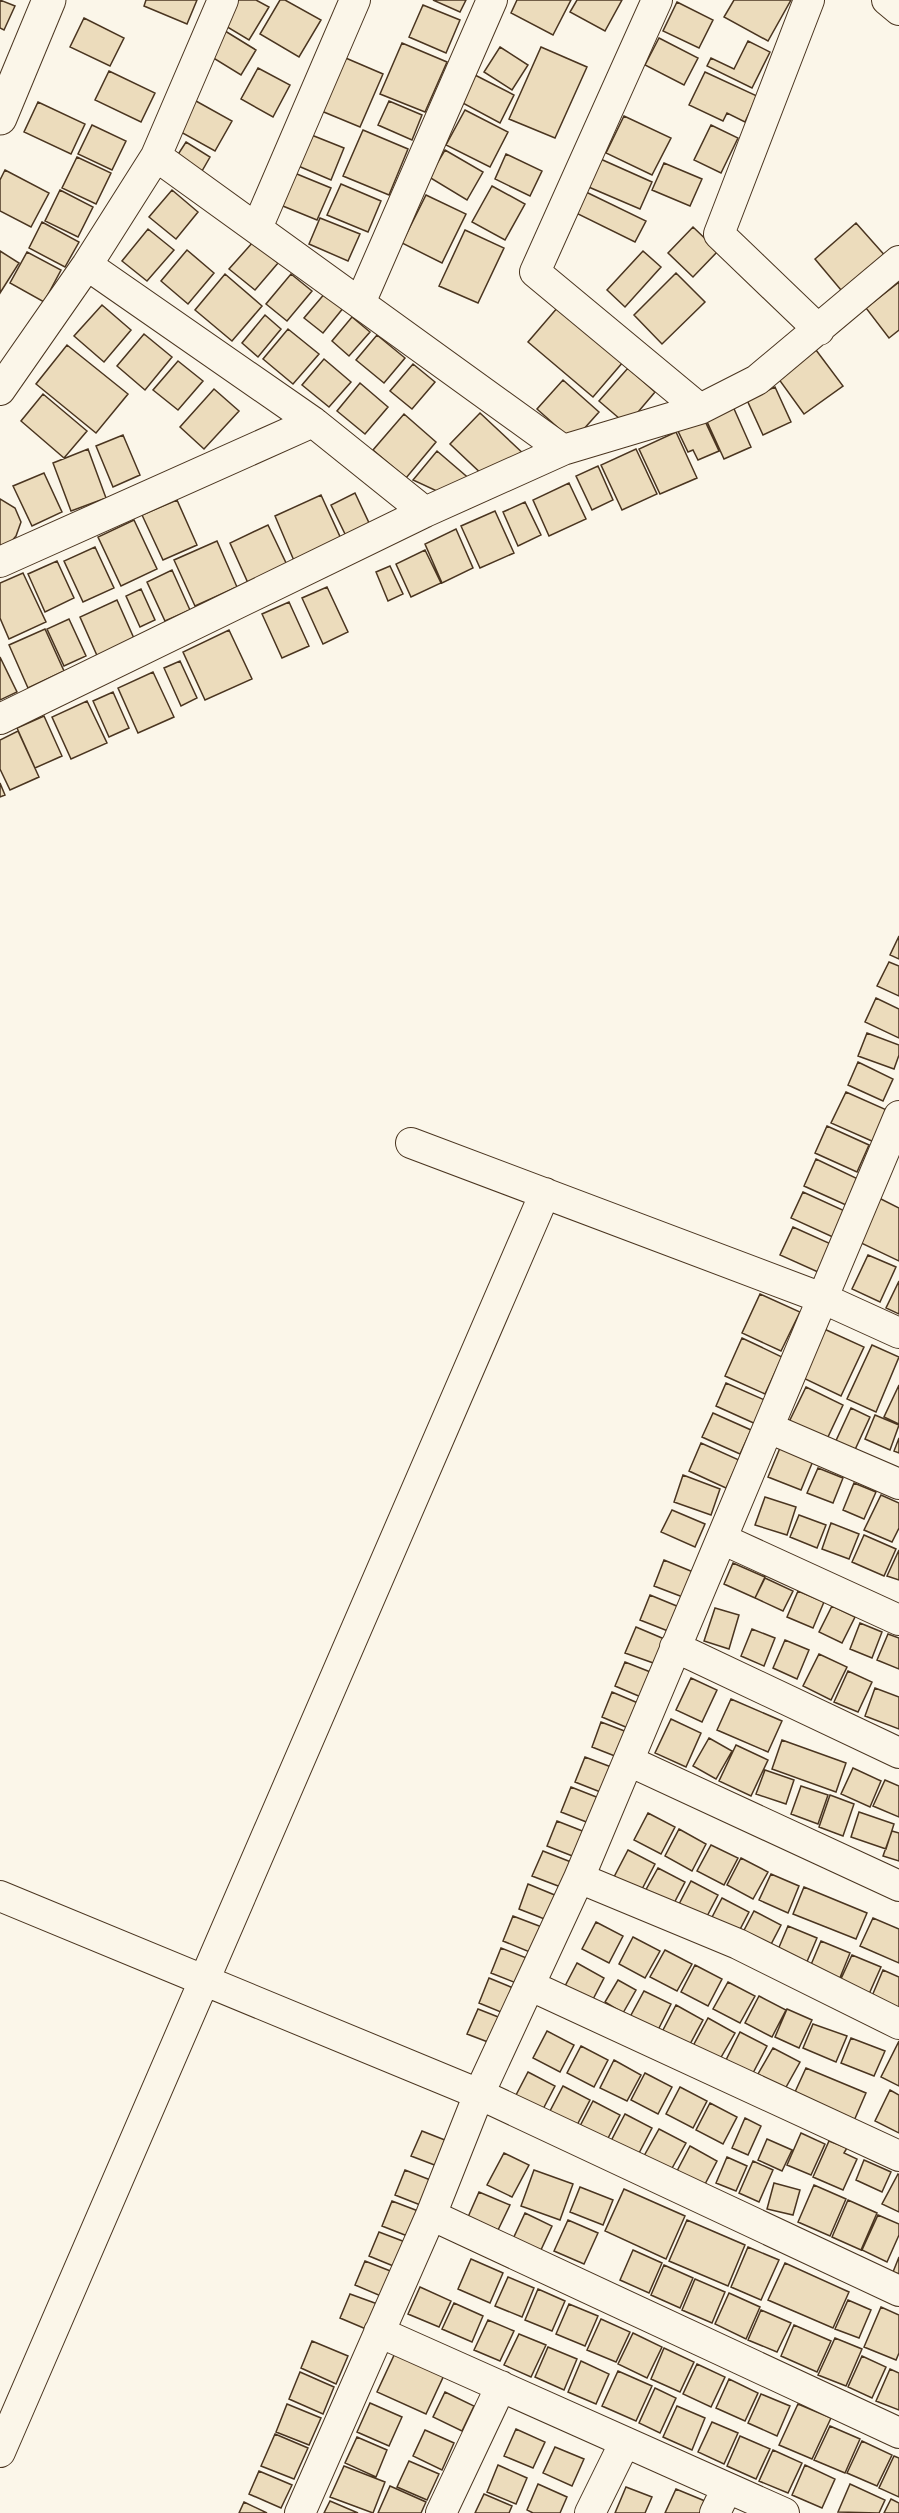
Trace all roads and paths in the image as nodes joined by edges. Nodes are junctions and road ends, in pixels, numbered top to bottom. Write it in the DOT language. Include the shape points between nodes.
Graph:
graph roads {
  1 [pos="49,0"];
  2 [pos="223,0"];
  3 [pos="355,0"];
  4 [pos="492,0"];
  5 [pos="657,0"];
  6 [pos="809,0"];
  7 [pos="886,0"];
  8 [pos="899,10"];
  9 [pos="0,118"];
  10 [pos="156,156"];
  11 [pos="257,228"];
  12 [pos="899,261"];
  13 [pos="87,265"];
  14 [pos="360,303"];
  15 [pos="819,330"];
  16 [pos="0,390"];
  17 [pos="700,408"];
  18 [pos="313,422"];
  19 [pos="563,450"];
  20 [pos="425,512"];
  21 [pos="0,562"];
  22 [pos="0,719"];
  23 [pos="899,1116"];
  24 [pos="411,1143"];
  25 [pos="889,1170"];
  26 [pos="545,1193"];
  27 [pos="822,1298"];
  28 [pos="899,1333"];
  29 [pos="769,1428"];
  30 [pos="899,1484"];
  31 [pos="722,1539"];
  32 [pos="899,1620"];
  33 [pos="675,1647"];
  34 [pos="899,1753"];
  35 [pos="628,1761"];
  36 [pos="579,1878"];
  37 [pos="899,1886"];
  38 [pos="0,1896"];
  39 [pos="204,1981"];
  40 [pos="531,1986"];
  41 [pos="899,2024"];
  42 [pos="479,2094"];
  43 [pos="899,2156"];
  44 [pos="431,2215"];
  45 [pos="899,2291"];
  46 [pos="379,2332"];
  47 [pos="501,2386"];
  48 [pos="899,2433"];
  49 [pos="625,2442"];
  50 [pos="0,2452"];
  51 [pos="721,2500"];
  52 [pos="300,2513"];
  53 [pos="441,2513"];
  54 [pos="590,2513"];
  55 [pos="784,2513"];
  1 -- 9 [label="street"];
  2 -- 10 [label="street"];
  3 -- 11 [label="street"];
  4 -- 14 [label="street"];
  5 -- 17 [label="street" via="535,272"];
  6 -- 15 [label="street" via="718,234"];
  7 -- 8 [label="street"];
  10 -- 11 [label="street"];
  10 -- 13 [label="street"];
  11 -- 14 [label="street"];
  12 -- 15 [label="street"];
  13 -- 16 [label="street"];
  13 -- 18 [label="street"];
  14 -- 19 [label="street"];
  15 -- 17 [label="street" via="757,380"];
  17 -- 19 [label="street"];
  18 -- 20 [label="street"];
  18 -- 21 [label="street"];
  19 -- 20 [label="street"];
  20 -- 22 [label="street"];
  23 -- 25 [label="street"];
  24 -- 26 [label="street"];
  25 -- 27 [label="street"];
  26 -- 27 [label="street"];
  26 -- 39 [label="street"];
  27 -- 28 [label="street"];
  27 -- 29 [label="street"];
  29 -- 30 [label="street"];
  29 -- 31 [label="street"];
  31 -- 32 [label="street"];
  31 -- 33 [label="street"];
  33 -- 34 [label="street"];
  33 -- 35 [label="street"];
  35 -- 36 [label="street"];
  35 -- 37 [label="street"];
  36 -- 40 [label="street"];
  36 -- 41 [label="street" via="738,1944"];
  38 -- 39 [label="street"];
  39 -- 42 [label="street"];
  39 -- 50 [label="street"];
  40 -- 42 [label="street"];
  40 -- 43 [label="street"];
  42 -- 44 [label="street"];
  42 -- 45 [label="street"];
  44 -- 46 [label="street"];
  44 -- 48 [label="street"];
  46 -- 47 [label="street"];
  46 -- 52 [label="street"];
  47 -- 49 [label="street"];
  47 -- 53 [label="street"];
  49 -- 51 [label="street"];
  49 -- 54 [label="street"];
  51 -- 55 [label="street"];
}
